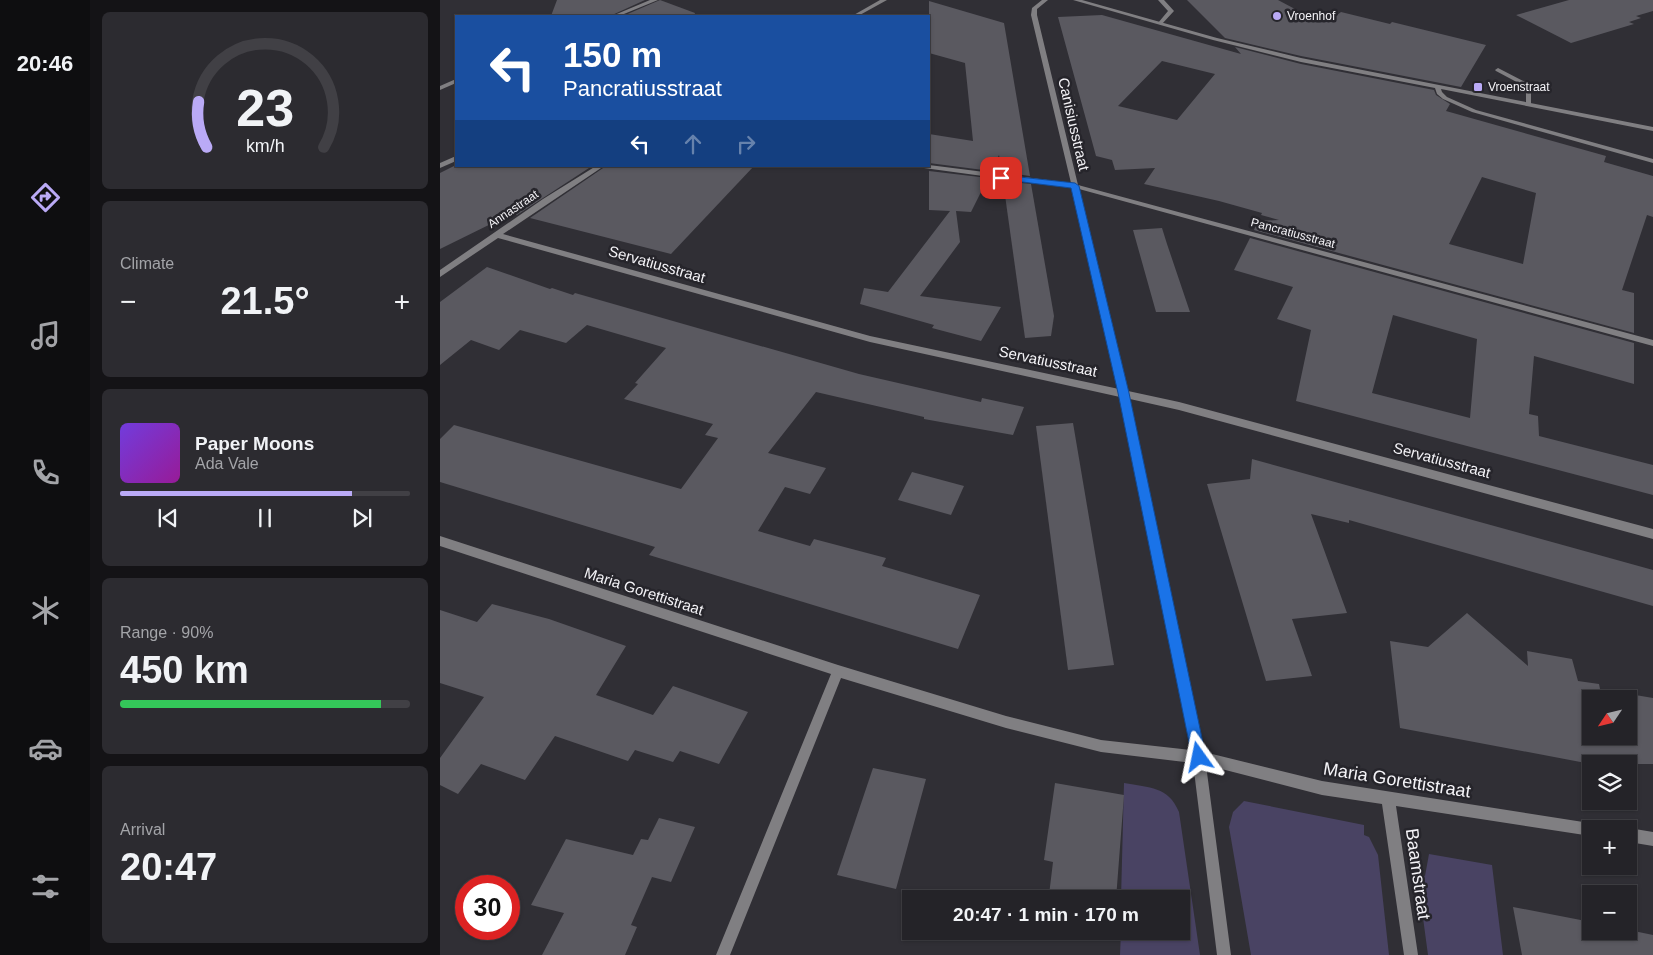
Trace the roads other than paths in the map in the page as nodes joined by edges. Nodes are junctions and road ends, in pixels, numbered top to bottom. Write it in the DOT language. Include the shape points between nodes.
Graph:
graph roads {
  1 [pos="655,0"];
  2 [pos="884,0"];
  3 [pos="1045,0"];
  4 [pos="1076,0"];
  5 [pos="1161,0"];
  6 [pos="618,15"];
  7 [pos="857,15"];
  8 [pos="1160,23"];
  9 [pos="1498,70"];
  10 [pos="455,81"];
  11 [pos="1438,86"];
  12 [pos="440,88"];
  13 [pos="1530,104"];
  14 [pos="1653,129"];
  15 [pos="455,158"];
  16 [pos="1653,161"];
  17 [pos="440,166"];
  18 [pos="599,167"];
  19 [pos="930,167"];
  20 [pos="1075,186"];
  21 [pos="496,235"];
  22 [pos="440,274"];
  23 [pos="1653,343"];
  24 [pos="1124,393"];
  25 [pos="1653,534"];
  26 [pos="440,541"];
  27 [pos="838,672"];
  28 [pos="1199,757"];
  29 [pos="1388,798"];
  30 [pos="1582,828"];
  31 [pos="1637,836"];
  32 [pos="1653,839"];
  33 [pos="723,955"];
  34 [pos="1224,955"];
  35 [pos="1411,955"];
  1 -- 6 [label="street"];
  2 -- 7 [label="street"];
  3 -- 20 [label="street, Canisiusstraat" via="1034,9 1034,16"];
  4 -- 8 [label="street"];
  5 -- 8 [label="street" via="1171,11"];
  8 -- 11 [label="street" via="1301,60"];
  9 -- 13 [label="street" via="1529,86"];
  10 -- 12 [label="street"];
  11 -- 13 [label="street"];
  11 -- 16 [label="street" via="1439,93 1445,98 1474,111"];
  13 -- 14 [label="street"];
  15 -- 17 [label="street"];
  18 -- 21 [label="street, Annastraat"];
  19 -- 20 [label="street, Pancratiusstraat"];
  20 -- 23 [label="street, Pancratiusstraat"];
  20 -- 24 [label="street, Canisiusstraat"];
  21 -- 22 [label="street, Annastraat"];
  21 -- 24 [label="street, Servatiusstraat" via="870,339"];
  24 -- 25 [label="street, Servatiusstraat"];
  24 -- 28 [label="street, Canisiusstraat"];
  26 -- 27 [label="street, Maria Gorettistraat"];
  27 -- 28 [label="street, Maria Gorettistraat" via="1006,722 1101,746"];
  27 -- 33 [label="street"];
  28 -- 29 [label="street, Maria Gorettistraat" via="1322,788"];
  28 -- 34 [label="street"];
  29 -- 30 [label="street, Maria Gorettistraat"];
  29 -- 35 [label="street, Baamstraat"];
  31 -- 32 [label="street"];
}
